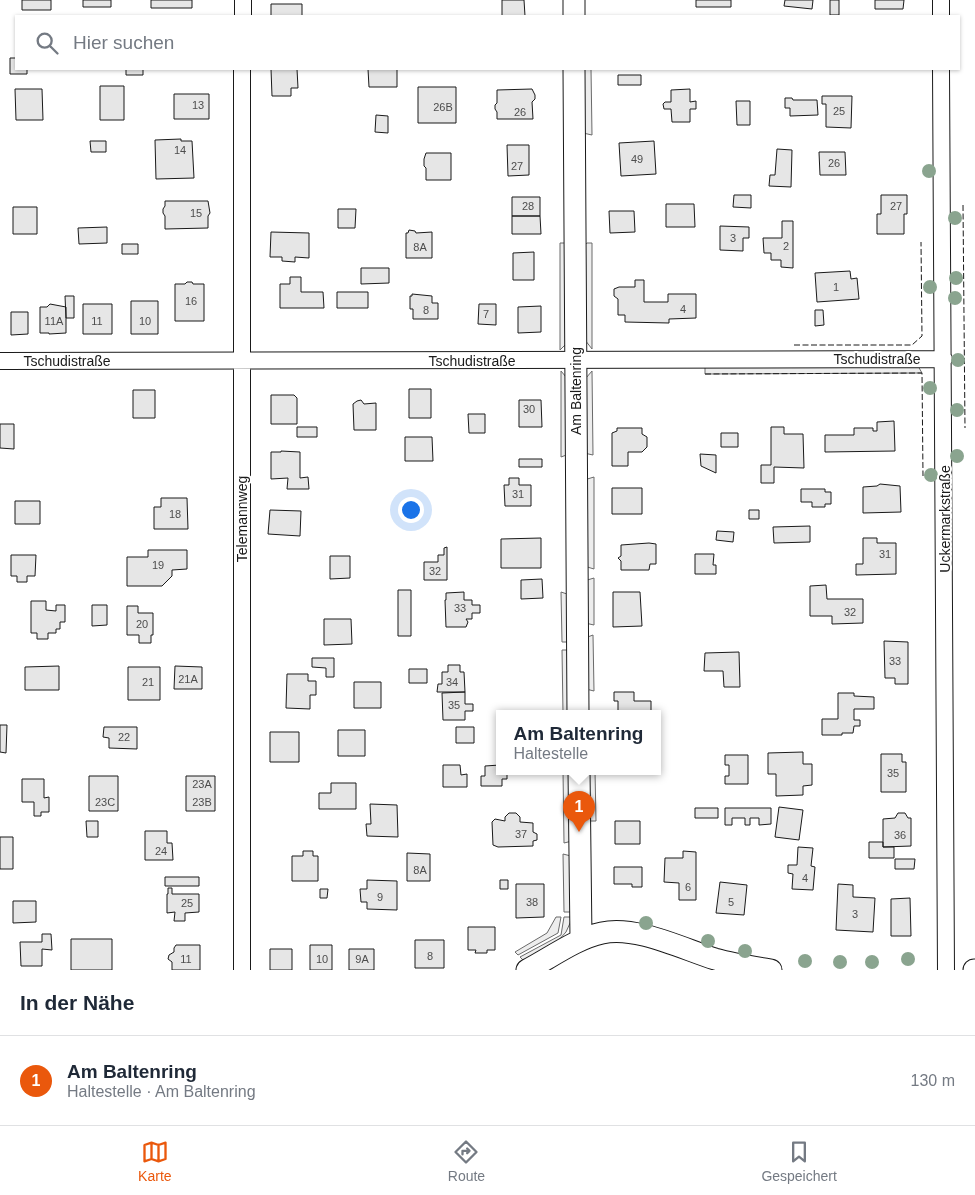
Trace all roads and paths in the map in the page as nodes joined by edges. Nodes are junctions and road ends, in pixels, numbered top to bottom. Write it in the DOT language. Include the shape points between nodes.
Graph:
graph roads {
  1 [pos="243,0"];
  2 [pos="574,0"];
  3 [pos="941,0"];
  4 [pos="242,15"];
  5 [pos="574,15"];
  6 [pos="941,15"];
  7 [pos="242,70"];
  8 [pos="574,70"];
  9 [pos="942,70"];
  10 [pos="944,359"];
  11 [pos="576,360"];
  12 [pos="0,361"];
  13 [pos="242,362"];
  14 [pos="578,710"];
  15 [pos="579,775"];
  16 [pos="581,939"];
  17 [pos="242,970"];
  18 [pos="527,970"];
  19 [pos="771,970"];
  20 [pos="946,970"];
  1 -- 4 [label="street"];
  2 -- 5 [label="street"];
  3 -- 6 [label="street"];
  7 -- 13 [label="street, Telemannweg"];
  8 -- 11 [label="street, Am Baltenring"];
  9 -- 10 [label="street, Uckermarkstraße"];
  10 -- 11 [label="street, Tschudistraße"];
  10 -- 20 [label="street, Uckermarkstraße"];
  11 -- 13 [label="street, Tschudistraße"];
  11 -- 14 [label="street, Am Baltenring"];
  12 -- 13 [label="street, Tschudistraße"];
  13 -- 17 [label="street, Telemannweg"];
  15 -- 16 [label="street"];
  16 -- 18 [label="street"];
  16 -- 19 [label="street" via="621,930 716,959"];
}
